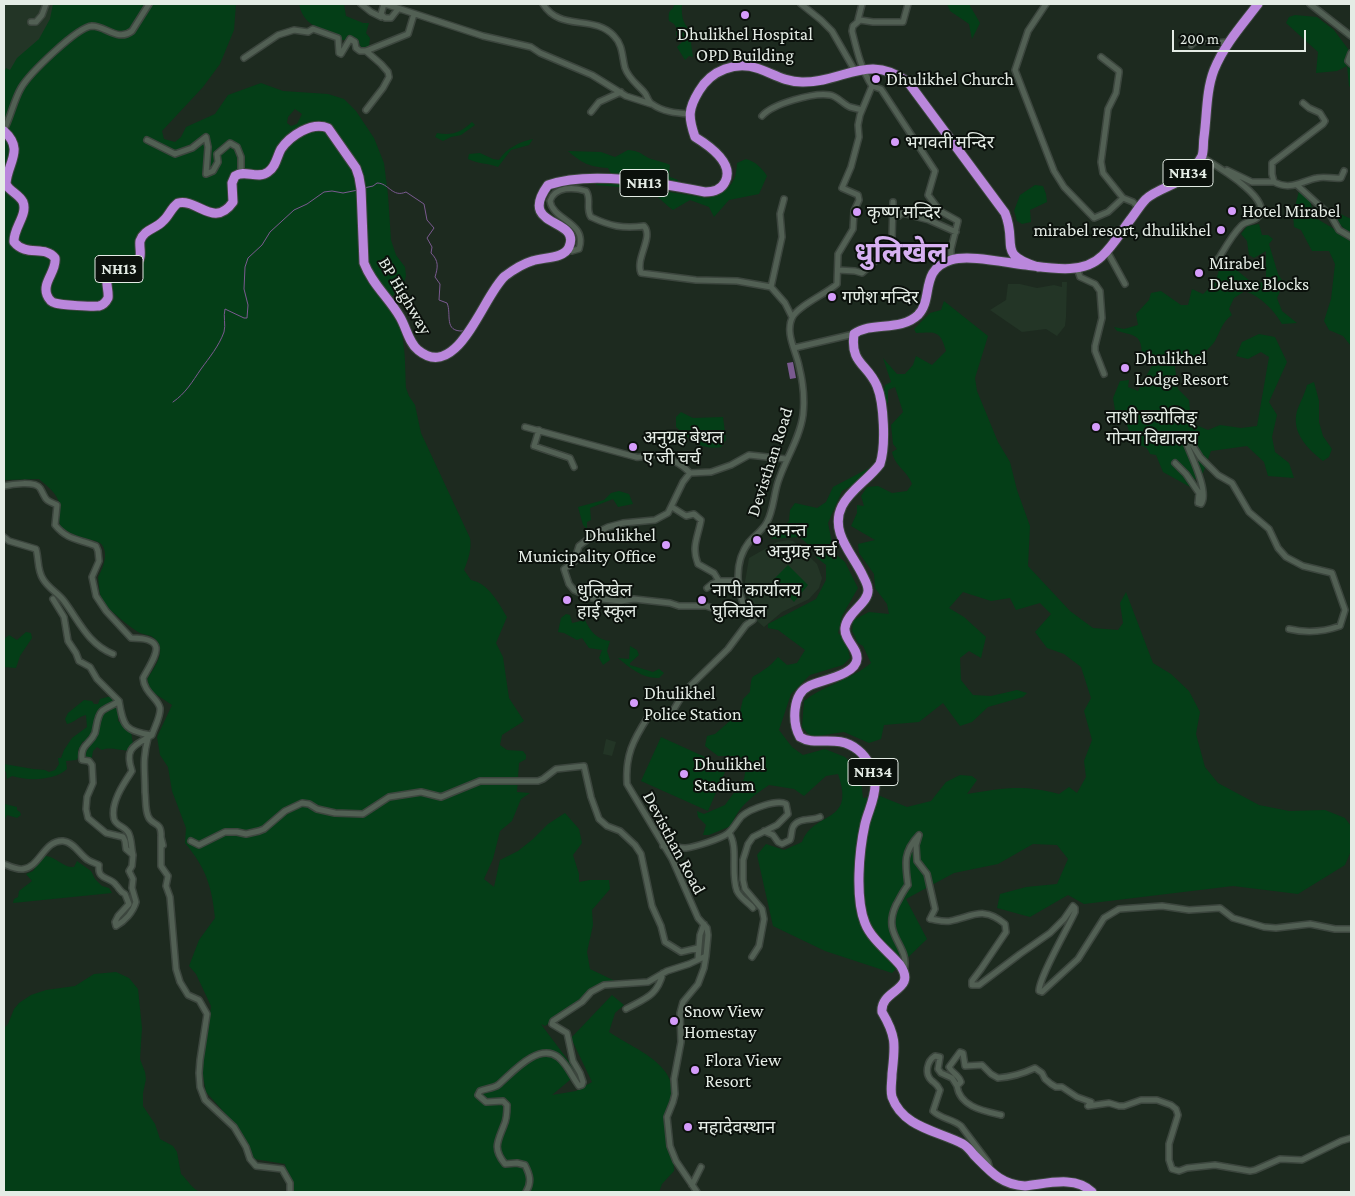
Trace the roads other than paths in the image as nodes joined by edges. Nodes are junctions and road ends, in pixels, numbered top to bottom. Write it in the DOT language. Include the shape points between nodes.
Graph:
graph roads {
  1 [pos="46,4"];
  2 [pos="149,4"];
  3 [pos="361,4"];
  4 [pos="384,4"];
  5 [pos="543,4"];
  6 [pos="800,4"];
  7 [pos="862,4"];
  8 [pos="908,4"];
  9 [pos="1046,4"];
  10 [pos="1258,4"];
  11 [pos="1310,4"];
  12 [pos="398,9"];
  13 [pos="414,14"];
  14 [pos="382,17"];
  15 [pos="858,20"];
  16 [pos="31,22"];
  17 [pos="1351,36"];
  18 [pos="1229,42"];
  19 [pos="1191,45"];
  20 [pos="366,52"];
  21 [pos="1351,53"];
  22 [pos="1101,57"];
  23 [pos="244,58"];
  24 [pos="1351,64"];
  25 [pos="858,70"];
  26 [pos="872,86"];
  27 [pos="622,92"];
  28 [pos="1302,103"];
  29 [pos="651,104"];
  30 [pos="366,110"];
  31 [pos="862,110"];
  32 [pos="591,112"];
  33 [pos="689,114"];
  34 [pos="762,116"];
  35 [pos="4,130"];
  36 [pos="147,140"];
  37 [pos="1202,157"];
  38 [pos="1222,168"];
  39 [pos="1344,171"];
  40 [pos="241,173"];
  41 [pos="1274,182"];
  42 [pos="1297,185"];
  43 [pos="1123,198"];
  44 [pos="784,199"];
  45 [pos="893,202"];
  46 [pos="1139,209"];
  47 [pos="940,211"];
  48 [pos="892,215"];
  49 [pos="934,222"];
  50 [pos="956,232"];
  51 [pos="1351,237"];
  52 [pos="1011,244"];
  53 [pos="569,248"];
  54 [pos="1107,251"];
  55 [pos="951,259"];
  56 [pos="993,261"];
  57 [pos="1213,262"];
  58 [pos="1038,267"];
  59 [pos="1077,268"];
  60 [pos="838,270"];
  61 [pos="1125,284"];
  62 [pos="771,287"];
  63 [pos="792,317"];
  64 [pos="854,334"];
  65 [pos="794,348"];
  66 [pos="1104,374"];
  67 [pos="525,428"];
  68 [pos="539,430"];
  69 [pos="786,459"];
  70 [pos="1175,463"];
  71 [pos="574,467"];
  72 [pos="690,473"];
  73 [pos="4,486"];
  74 [pos="672,507"];
  75 [pos="4,537"];
  76 [pos="718,581"];
  77 [pos="738,581"];
  78 [pos="707,588"];
  79 [pos="53,599"];
  80 [pos="745,608"];
  81 [pos="1289,629"];
  82 [pos="113,654"];
  83 [pos="119,701"];
  84 [pos="150,736"];
  85 [pos="820,816"];
  86 [pos="764,831"];
  87 [pos="729,833"];
  88 [pos="161,837"];
  89 [pos="191,841"];
  90 [pos="163,845"];
  91 [pos="664,846"];
  92 [pos="133,855"];
  93 [pos="4,864"];
  94 [pos="753,908"];
  95 [pos="704,924"];
  96 [pos="1351,929"];
  97 [pos="698,948"];
  98 [pos="706,956"];
  99 [pos="752,957"];
  100 [pos="698,959"];
  101 [pos="904,972"];
  102 [pos="663,973"];
  103 [pos="626,1009"];
  104 [pos="957,1086"];
  105 [pos="1001,1115"];
  106 [pos="1351,1138"];
  107 [pos="701,1167"];
  108 [pos="992,1174"];
  109 [pos="692,1185"];
  110 [pos="290,1192"];
  111 [pos="526,1192"];
  112 [pos="697,1192"];
  113 [pos="1092,1192"];
  1 -- 16 [label="street" via="40,20"];
  2 -- 35 [label="street" via="128,34 119,35 95,26 80,30 22,87"];
  3 -- 14 [label="street"];
  4 -- 12 [label="street"];
  4 -- 14 [label="street"];
  5 -- 29 [label="street" via="552,15 613,34 619,42 630,78"];
  6 -- 25 [label="street" via="832,31"];
  7 -- 15 [label="street"];
  8 -- 15 [label="street" via="903,22"];
  9 -- 43 [label="street" via="1028,31 1015,70 1054,171 1094,218 1108,212"];
  10 -- 18 [label="highway, NH34"];
  11 -- 17 [label="street"];
  12 -- 13 [label="street"];
  12 -- 14 [label="street" via="391,18"];
  13 -- 20 [label="street" via="408,34"];
  13 -- 27 [label="street" via="483,36 532,47"];
  15 -- 25 [label="street" via="852,26 852,32"];
  18 -- 19 [label="street" via="1201,40"];
  18 -- 37 [label="highway, NH34" via="1214,70 1209,88"];
  20 -- 23 [label="street" via="356,48 350,39 341,54 338,52 338,38 313,29 278,34"];
  20 -- 30 [label="street" via="389,76"];
  21 -- 24 [label="street" via="1348,61"];
  22 -- 43 [label="street" via="1119,73 1116,93 1108,108 1101,162 1103,173"];
  25 -- 26 [label="street"];
  25 -- 33 [label="highway" via="802,82 747,65 732,66 719,70 702,86"];
  25 -- 52 [label="highway" via="886,70 908,82 1005,214"];
  26 -- 31 [label="street"];
  26 -- 47 [label="street" via="881,89 935,171 928,195"];
  27 -- 29 [label="street"];
  27 -- 32 [label="street" via="599,102"];
  28 -- 41 [label="street" via="1320,112 1325,121 1272,163"];
  29 -- 33 [label="street" via="669,112"];
  31 -- 34 [label="street" via="850,107 831,95 820,94 800,98 766,111"];
  31 -- 60 [label="street" via="859,137 842,188 858,195 859,200 852,231 838,254"];
  33 -- 53 [label="highway, NH13" via="694,137 707,144 726,165 728,173 722,186 705,192 600,177 548,185 539,200 539,210 567,230 571,238"];
  35 -- 40 [label="highway, NH13" via="14,154 6,184 22,199 24,208 14,242 24,250 53,255 56,265 46,285 46,293 54,303 104,304 108,298 108,277 115,270 138,263 140,242 145,232 164,221 178,203 184,202 208,212 226,210 233,202 233,180"];
  36 -- 40 [label="street" via="175,154 192,148 206,137 206,174 213,171 218,162 217,154 230,143 241,157"];
  37 -- 38 [label="street"];
  37 -- 46 [label="highway, NH34" via="1185,177 1148,198"];
  38 -- 41 [label="street" via="1252,182"];
  38 -- 57 [label="street" via="1253,193 1261,211 1257,218 1242,225"];
  39 -- 42 [label="street" via="1341,178 1318,177"];
  40 -- 53 [label="highway, BP Highway" via="266,174 286,143 304,131 320,126 332,131 359,177 364,263 400,316 414,346 432,357 446,356 460,345 492,291 506,275 532,261 564,253"];
  41 -- 42 [label="street" via="1282,186"];
  42 -- 51 [label="street" via="1331,216 1340,230"];
  43 -- 46 [label="street"];
  44 -- 62 [label="street" via="780,214 782,237"];
  45 -- 48 [label="street"];
  46 -- 54 [label="highway, NH34"];
  47 -- 49 [label="street"];
  47 -- 50 [label="street" via="958,221"];
  48 -- 49 [label="street" via="902,213"];
  48 -- 60 [label="street" via="892,240 884,253 862,273"];
  49 -- 50 [label="street"];
  50 -- 55 [label="street"];
  52 -- 56 [label="highway" via="1005,255"];
  52 -- 58 [label="highway" via="1017,259"];
  53 -- 62 [label="street" via="572,252 579,249 579,234 572,224 552,209 552,195 561,190 586,190 591,217 627,228 646,228 648,234 638,266 640,273"];
  54 -- 59 [label="highway, NH34" via="1094,262"];
  54 -- 61 [label="street"];
  55 -- 56 [label="highway, NH34"];
  55 -- 64 [label="highway" via="933,272 917,316 901,324 862,329"];
  56 -- 58 [label="highway, NH34"];
  58 -- 59 [label="highway, NH34"];
  59 -- 66 [label="street" via="1080,276 1095,284 1100,291 1102,318 1095,346"];
  60 -- 63 [label="street" via="837,284"];
  62 -- 63 [label="street"];
  63 -- 65 [label="street, Devisthan Road" via="789,329"];
  64 -- 65 [label="street"];
  64 -- 101 [label="highway, NH34" via="854,352 877,386 880,398 883,455 880,464 843,504 837,522 841,538 867,584 868,592 845,628 856,654 855,665 806,688 796,707 794,724 804,740 840,741 858,749 872,769 875,787 864,836 861,901 866,926"];
  65 -- 69 [label="street, Devisthan Road" via="804,404 799,428"];
  67 -- 68 [label="street"];
  68 -- 71 [label="street" via="534,446 570,458"];
  68 -- 72 [label="street" via="636,457 653,455 668,458"];
  69 -- 72 [label="street" via="749,455 711,472"];
  69 -- 77 [label="street, Devisthan Road" via="767,523 748,544"];
  70 -- 81 [label="street" via="1199,493 1198,503 1202,504 1202,485 1185,440 1188,438 1200,457 1218,475 1232,483 1249,512 1269,529 1278,548 1286,556 1304,566 1332,573 1345,610 1340,626 1326,631"];
  72 -- 74 [label="street"];
  73 -- 84 [label="street" via="33,484 39,487 45,500 57,506 55,525 59,530 76,541 96,546 99,561 92,577 96,596 131,638 142,638 156,646 155,660 143,678 160,710"];
  74 -- 76 [label="street" via="686,516 694,514 701,520 695,540 696,560 714,572"];
  74 -- 80 [label="street" via="659,519 608,527 585,540 579,546 574,562 564,569 569,584 574,590 592,598 706,606 728,613"];
  75 -- 82 [label="street" via="36,549 43,579 65,602 92,642"];
  76 -- 77 [label="street"];
  76 -- 78 [label="street"];
  77 -- 80 [label="street, Devisthan Road"];
  79 -- 83 [label="street" via="64,617 68,641 78,660 90,667"];
  80 -- 91 [label="street, Devisthan Road" via="753,620 685,691 671,714 648,717 630,748 627,784"];
  83 -- 84 [label="street" via="123,721 135,732"];
  83 -- 92 [label="street" via="101,712 94,735 83,748 81,757 92,765 93,783 86,802 88,818 106,833 123,837 126,849"];
  84 -- 88 [label="street" via="143,771 147,812 150,820 162,830"];
  84 -- 92 [label="street" via="129,753 127,760 132,771 118,793 114,810 114,819 128,833"];
  85 -- 86 [label="street" via="808,818 793,827 790,840 785,844"];
  86 -- 87 [label="street" via="777,825 788,814 786,804 774,802 746,813"];
  86 -- 99 [label="street" via="750,841 743,860 745,889 762,909 764,919 759,946"];
  87 -- 91 [label="street" via="687,848 672,844"];
  87 -- 94 [label="street" via="733,840 734,882 739,894"];
  88 -- 90 [label="street"];
  88 -- 110 [label="street" via="161,862 168,876 166,886 170,897 176,969 188,995 199,1000 207,1014 200,1087 205,1100 234,1127 256,1166 282,1169 290,1183"];
  89 -- 97 [label="street" via="199,845 225,832 246,834 264,829 284,811 302,803 335,813 363,814 389,797 421,792 441,797 480,781 538,781 556,769 584,766 599,820 620,831 641,854 652,906 665,942 681,952"];
  91 -- 95 [label="street, Devisthan Road" via="698,918"];
  92 -- 93 [label="street" via="129,871 136,902 133,912 116,926 114,922 129,904 125,894 102,877 99,865 86,859 69,843 57,842 48,847 26,869"];
  95 -- 97 [label="street"];
  95 -- 98 [label="street, Devisthan Road" via="708,935"];
  96 -- 101 [label="street" via="1310,924 1276,928 1233,918 1220,908 1189,910 1162,906 1119,909 1104,918 1078,959 1042,992 1039,991 1075,912 1073,906 1050,934 979,985 972,985 1006,932 1005,924 984,914 949,921 930,918 935,909 933,892 927,874 917,861 919,836 909,845 906,859 908,885 893,912 891,923 906,964"];
  97 -- 100 [label="street"];
  98 -- 100 [label="street"];
  98 -- 109 [label="street, Devisthan Road" via="698,984 683,1002 680,1014 681,1042 674,1079 675,1094 667,1117 670,1146"];
  100 -- 102 [label="street"];
  101 -- 108 [label="highway" via="903,985 882,1003 882,1012 894,1038 891,1092 896,1106 921,1126 967,1147"];
  102 -- 103 [label="street" via="656,991"];
  102 -- 111 [label="street" via="648,982 604,985 553,1021 552,1024 567,1032 582,1085 579,1086 558,1058 546,1053 525,1060 498,1086 480,1091 478,1095 486,1102 503,1101 507,1105 505,1124 497,1139 500,1158 504,1164 525,1165 530,1184"];
  104 -- 105 [label="street" via="958,1094 979,1110"];
  104 -- 106 [label="street" via="960,1078 949,1067 960,1052 965,1066 982,1065 998,1078 1021,1076 1035,1068 1051,1084 1091,1102 1088,1106 1109,1102 1124,1106 1141,1100 1171,1105 1178,1116 1169,1144 1169,1160 1172,1168 1179,1171 1215,1165 1250,1171 1280,1159 1302,1160"];
  104 -- 108 [label="street" via="952,1078 938,1069 940,1057 930,1060 928,1074 940,1090 933,1111 962,1126 988,1162"];
  107 -- 109 [label="street"];
  108 -- 113 [label="highway" via="1017,1186 1074,1182"];
  109 -- 112 [label="street, Devisthan Road"];
}
